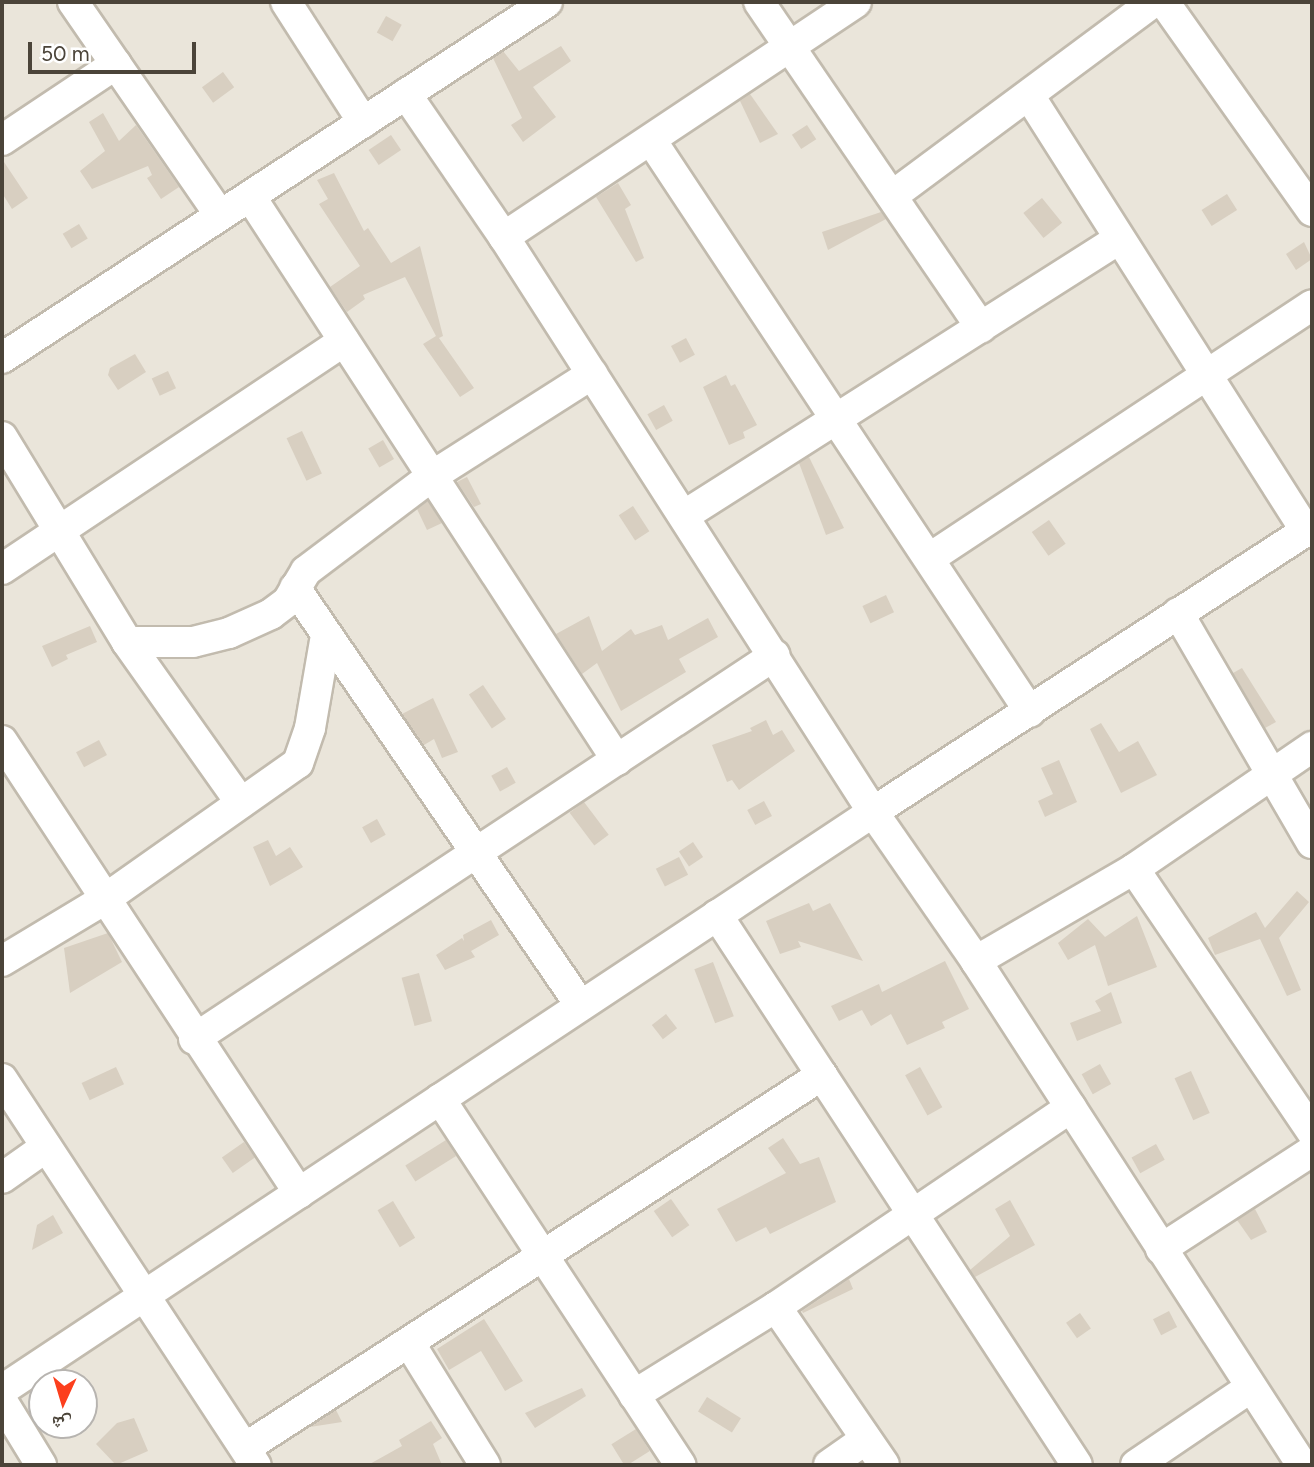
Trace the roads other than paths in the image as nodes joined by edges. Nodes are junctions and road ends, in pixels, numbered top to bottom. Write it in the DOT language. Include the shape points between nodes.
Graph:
graph roads {
  1 [pos="73,2"];
  2 [pos="286,2"];
  3 [pos="547,2"];
  4 [pos="759,2"];
  5 [pos="856,2"];
  6 [pos="1153,2"];
  7 [pos="1164,2"];
  8 [pos="508,13"];
  9 [pos="790,46"];
  10 [pos="116,64"];
  11 [pos="406,94"];
  12 [pos="1030,97"];
  13 [pos="363,122"];
  14 [pos="2,140"];
  15 [pos="651,140"];
  16 [pos="250,196"];
  17 [pos="892,196"];
  18 [pos="1312,211"];
  19 [pos="220,215"];
  20 [pos="505,237"];
  21 [pos="1119,239"];
  22 [pos="1312,305"];
  23 [pos="981,327"];
  24 [pos="344,341"];
  25 [pos="2,358"];
  26 [pos="592,374"];
  27 [pos="1206,375"];
  28 [pos="837,416"];
  29 [pos="2,437"];
  30 [pos="432,476"];
  31 [pos="685,515"];
  32 [pos="61,528"];
  33 [pos="1309,529"];
  34 [pos="930,558"];
  35 [pos="2,569"];
  36 [pos="295,588"];
  37 [pos="1178,613"];
  38 [pos="326,635"];
  39 [pos="127,642"];
  40 [pos="775,656"];
  41 [pos="1030,712"];
  42 [pos="2,741"];
  43 [pos="1312,747"];
  44 [pos="617,760"];
  45 [pos="1269,776"];
  46 [pos="241,803"];
  47 [pos="873,812"];
  48 [pos="1312,843"];
  49 [pos="475,853"];
  50 [pos="1134,869"];
  51 [pos="105,899"];
  52 [pos="717,915"];
  53 [pos="2,961"];
  54 [pos="976,961"];
  55 [pos="581,1006"];
  56 [pos="194,1039"];
  57 [pos="822,1075"];
  58 [pos="2,1079"];
  59 [pos="440,1099"];
  60 [pos="1071,1107"];
  61 [pos="1312,1132"];
  62 [pos="46,1147"];
  63 [pos="1312,1151"];
  64 [pos="2,1178"];
  65 [pos="299,1193"];
  66 [pos="911,1213"];
  67 [pos="1161,1249"];
  68 [pos="542,1256"];
  69 [pos="144,1296"];
  70 [pos="776,1307"];
  71 [pos="410,1343"];
  72 [pos="1251,1387"];
  73 [pos="2,1390"];
  74 [pos="634,1395"];
  75 [pos="2,1401"];
  76 [pos="866,1439"];
  77 [pos="250,1457"];
  78 [pos="41,1465"];
  79 [pos="485,1465"];
  80 [pos="680,1465"];
  81 [pos="829,1465"];
  82 [pos="884,1465"];
  83 [pos="1077,1465"];
  84 [pos="1136,1465"];
  85 [pos="1302,1465"];
  1 -- 10 [label="street"];
  2 -- 13 [label="street"];
  3 -- 8 [label="street"];
  4 -- 9 [label="street"];
  5 -- 9 [label="street"];
  6 -- 12 [label="street"];
  7 -- 18 [label="street"];
  8 -- 11 [label="street"];
  9 -- 15 [label="street"];
  9 -- 17 [label="street"];
  10 -- 14 [label="street"];
  10 -- 19 [label="street"];
  11 -- 13 [label="street"];
  11 -- 20 [label="street"];
  12 -- 17 [label="street"];
  12 -- 21 [label="street"];
  13 -- 16 [label="street"];
  15 -- 20 [label="street"];
  15 -- 28 [label="street"];
  16 -- 19 [label="street"];
  16 -- 24 [label="street"];
  17 -- 23 [label="street"];
  19 -- 25 [label="street"];
  20 -- 26 [label="street"];
  21 -- 23 [label="street"];
  21 -- 27 [label="street"];
  22 -- 27 [label="street"];
  23 -- 28 [label="street"];
  24 -- 30 [label="street"];
  24 -- 32 [label="street"];
  26 -- 30 [label="street"];
  26 -- 31 [label="street"];
  27 -- 33 [label="street"];
  27 -- 34 [label="street"];
  28 -- 31 [label="street"];
  28 -- 34 [label="street"];
  29 -- 32 [label="street"];
  30 -- 36 [label="street" via="306,571"];
  30 -- 44 [label="street"];
  31 -- 40 [label="street"];
  32 -- 35 [label="street"];
  32 -- 39 [label="street"];
  33 -- 37 [label="street"];
  34 -- 41 [label="street"];
  36 -- 38 [label="street"];
  36 -- 39 [label="street" via="282,607 229,633 179,643"];
  37 -- 41 [label="street"];
  37 -- 45 [label="street"];
  38 -- 46 [label="street" via="300,761"];
  38 -- 49 [label="street"];
  39 -- 46 [label="street"];
  40 -- 44 [label="street"];
  40 -- 47 [label="street"];
  41 -- 47 [label="street"];
  42 -- 51 [label="street"];
  43 -- 45 [label="street"];
  44 -- 49 [label="street"];
  45 -- 48 [label="street"];
  45 -- 50 [label="street"];
  46 -- 51 [label="street"];
  47 -- 52 [label="street"];
  47 -- 54 [label="street"];
  49 -- 55 [label="street"];
  49 -- 56 [label="street"];
  50 -- 54 [label="street"];
  50 -- 61 [label="street"];
  51 -- 53 [label="street"];
  51 -- 56 [label="street"];
  52 -- 55 [label="street"];
  52 -- 57 [label="street"];
  54 -- 60 [label="street"];
  55 -- 59 [label="street"];
  56 -- 65 [label="street"];
  57 -- 66 [label="street"];
  57 -- 68 [label="street"];
  58 -- 62 [label="street"];
  59 -- 65 [label="street"];
  59 -- 68 [label="street"];
  60 -- 66 [label="street"];
  60 -- 67 [label="street"];
  62 -- 64 [label="street"];
  62 -- 69 [label="street"];
  63 -- 67 [label="street"];
  65 -- 69 [label="street"];
  66 -- 70 [label="street"];
  66 -- 83 [label="street"];
  67 -- 72 [label="street"];
  68 -- 71 [label="street"];
  68 -- 74 [label="street"];
  69 -- 73 [label="street"];
  69 -- 77 [label="street"];
  70 -- 74 [label="street"];
  70 -- 76 [label="street"];
  71 -- 77 [label="street"];
  71 -- 79 [label="street"];
  72 -- 84 [label="street"];
  72 -- 85 [label="street"];
  74 -- 80 [label="street"];
  75 -- 78 [label="street"];
  76 -- 81 [label="street"];
  76 -- 82 [label="street"];
}
